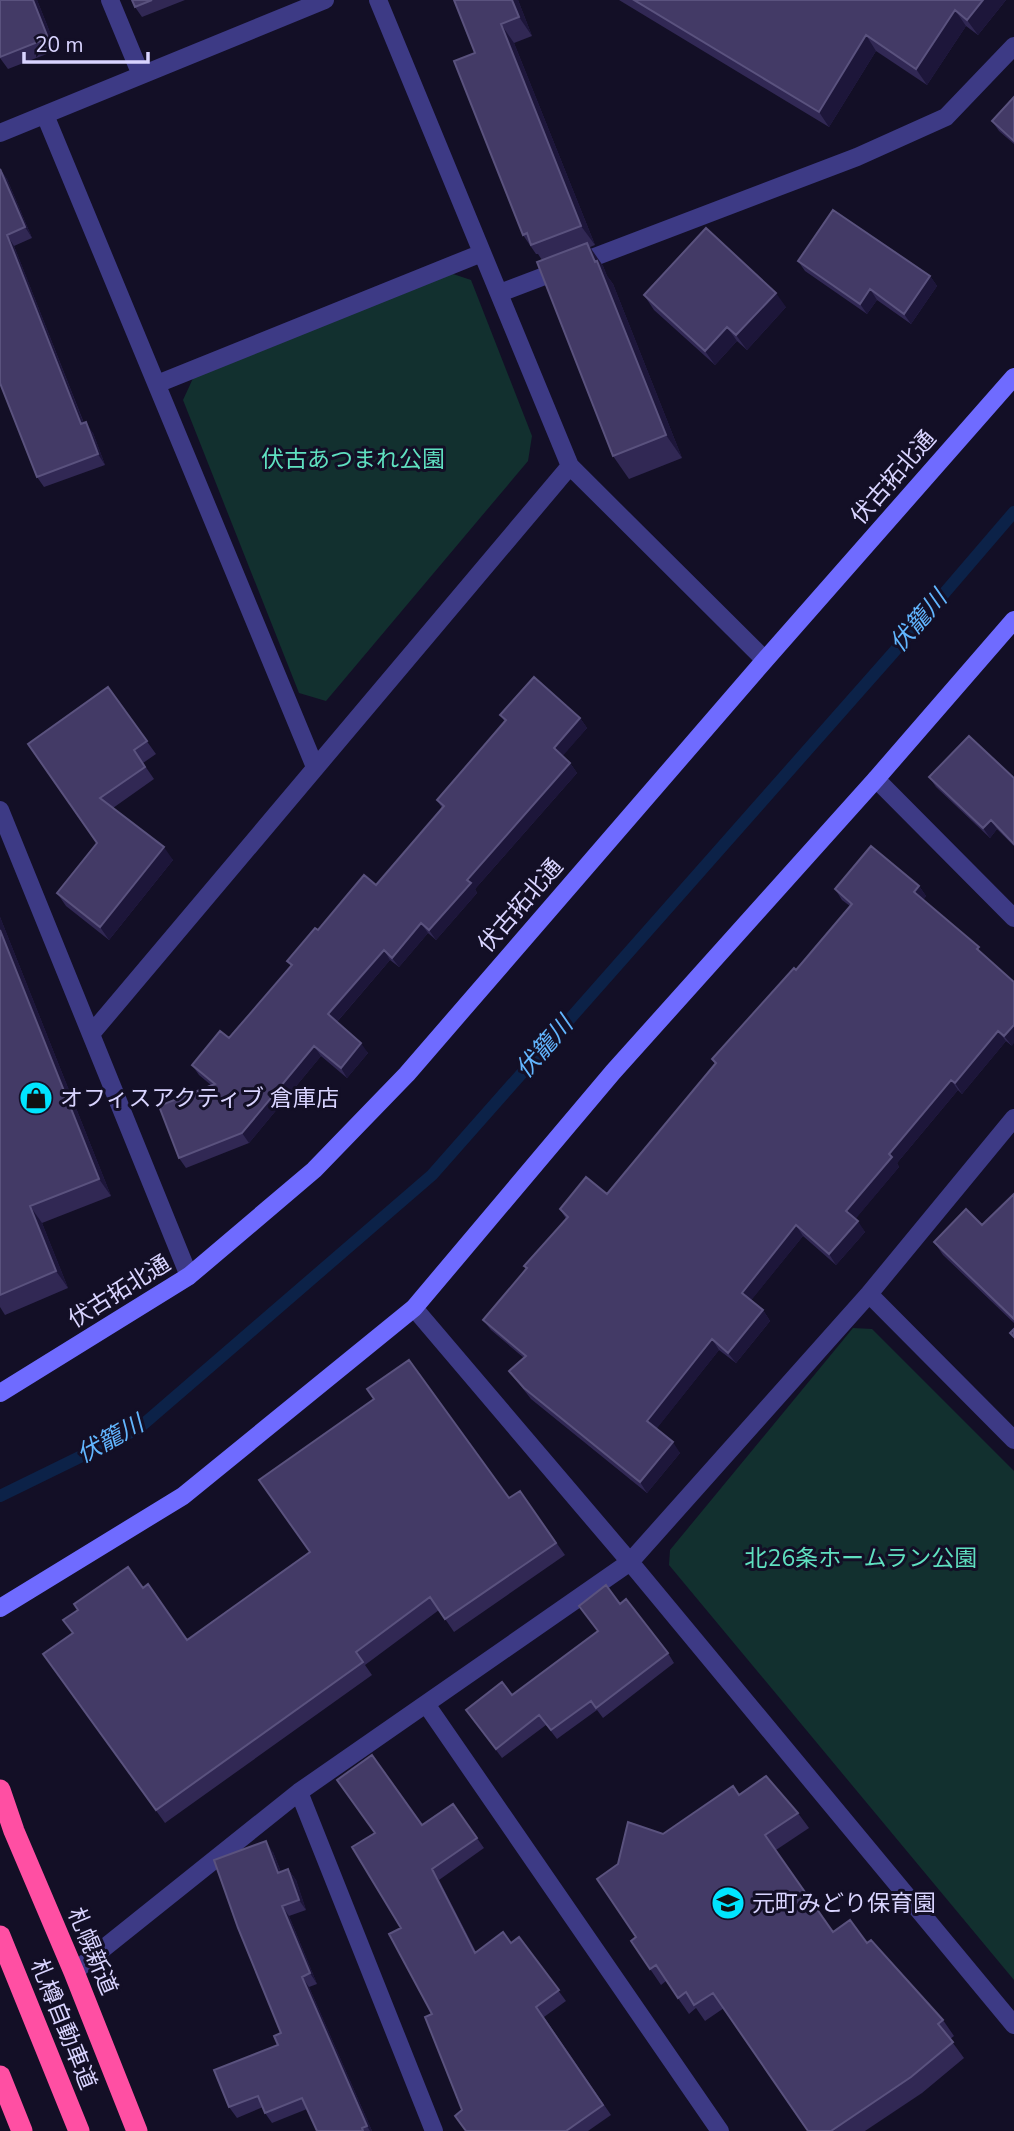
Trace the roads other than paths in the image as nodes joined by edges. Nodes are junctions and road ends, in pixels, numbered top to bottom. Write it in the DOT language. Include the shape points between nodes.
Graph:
graph roads {
  1 [pos="110,0"];
  2 [pos="325,0"];
  3 [pos="378,0"];
  4 [pos="1014,46"];
  5 [pos="141,75"];
  6 [pos="46,115"];
  7 [pos="0,133"];
  8 [pos="482,253"];
  9 [pos="500,293"];
  10 [pos="1014,377"];
  11 [pos="157,384"];
  12 [pos="570,466"];
  13 [pos="1014,620"];
  14 [pos="765,660"];
  15 [pos="315,767"];
  16 [pos="876,779"];
  17 [pos="0,810"];
  18 [pos="1014,918"];
  19 [pos="91,1034"];
  20 [pos="1014,1118"];
  21 [pos="188,1276"];
  22 [pos="869,1294"];
  23 [pos="414,1308"];
  24 [pos="0,1393"];
  25 [pos="1014,1440"];
  26 [pos="630,1562"];
  27 [pos="0,1608"];
  28 [pos="426,1704"];
  29 [pos="0,1790"];
  30 [pos="299,1792"];
  31 [pos="0,1936"];
  32 [pos="74,1972"];
  33 [pos="1014,2025"];
  34 [pos="0,2076"];
  35 [pos="22,2131"];
  36 [pos="79,2131"];
  37 [pos="137,2131"];
  38 [pos="434,2131"];
  39 [pos="720,2131"];
  1 -- 5 [label="street"];
  2 -- 5 [label="street"];
  3 -- 8 [label="street"];
  4 -- 9 [label="street" via="946,117 857,157"];
  5 -- 6 [label="street"];
  6 -- 7 [label="street"];
  6 -- 11 [label="street"];
  8 -- 9 [label="street"];
  8 -- 11 [label="street"];
  9 -- 12 [label="street"];
  10 -- 14 [label="street, 伏古拓北通"];
  11 -- 15 [label="street"];
  12 -- 14 [label="street"];
  12 -- 15 [label="street"];
  13 -- 16 [label="street"];
  14 -- 21 [label="street, 伏古拓北通" via="407,1074 314,1170"];
  15 -- 19 [label="street"];
  16 -- 18 [label="street"];
  16 -- 23 [label="street" via="613,1072"];
  17 -- 19 [label="street"];
  19 -- 21 [label="street"];
  20 -- 22 [label="street"];
  21 -- 24 [label="street, 伏古拓北通"];
  22 -- 25 [label="street"];
  22 -- 26 [label="street"];
  23 -- 26 [label="street"];
  23 -- 27 [label="street" via="183,1496"];
  26 -- 28 [label="street"];
  26 -- 33 [label="street"];
  28 -- 30 [label="street"];
  28 -- 39 [label="street"];
  29 -- 32 [label="highway, 札幌新道"];
  30 -- 32 [label="street"];
  30 -- 38 [label="street"];
  31 -- 36 [label="highway, 札樽自動車道"];
  32 -- 37 [label="highway, 札幌新道"];
  34 -- 35 [label="highway"];
}
